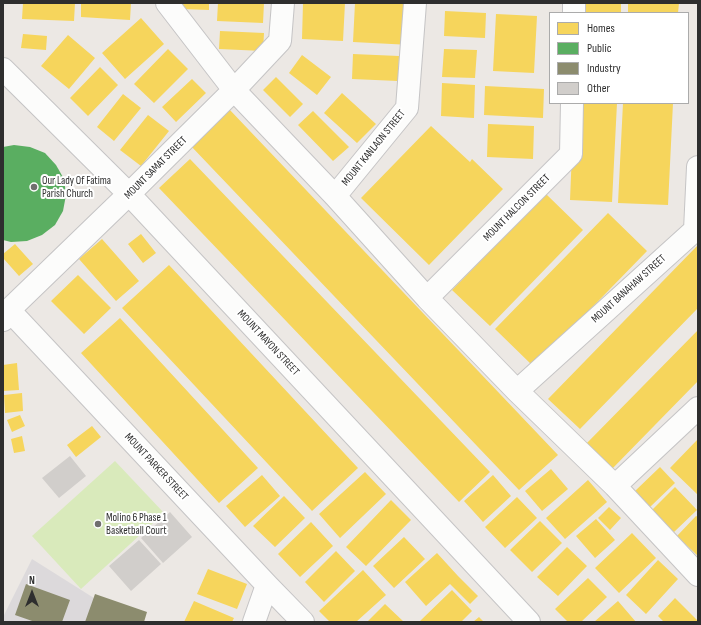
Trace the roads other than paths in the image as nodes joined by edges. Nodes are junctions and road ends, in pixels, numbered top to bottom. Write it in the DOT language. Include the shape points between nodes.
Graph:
graph roads {
  1 [pos="167,3"];
  2 [pos="283,3"];
  3 [pos="415,3"];
  4 [pos="3,69"];
  5 [pos="234,90"];
  6 [pos="572,104"];
  7 [pos="698,167"];
  8 [pos="129,194"];
  9 [pos="335,196"];
  10 [pos="427,298"];
  11 [pos="6,315"];
  12 [pos="518,391"];
  13 [pos="698,408"];
  14 [pos="615,486"];
  15 [pos="698,575"];
  16 [pos="267,585"];
  17 [pos="254,622"];
  18 [pos="303,622"];
  19 [pos="529,622"];
  1 -- 5 [label="street"];
  2 -- 5 [label="street, MOUNT SAMAT STREET" via="280,42"];
  3 -- 9 [label="street, MOUNT KANLAON STREET" via="406,108"];
  4 -- 8 [label="street, MOUNT MAYON STREET"];
  5 -- 8 [label="street, MOUNT SAMAT STREET"];
  5 -- 9 [label="street"];
  6 -- 10 [label="street, MOUNT HALCON STREET" via="571,154"];
  7 -- 12 [label="street, MOUNT BANAHAW STREET" via="695,230"];
  8 -- 11 [label="street, MOUNT SAMAT STREET"];
  8 -- 19 [label="street, MOUNT MAYON STREET"];
  9 -- 10 [label="street"];
  10 -- 12 [label="street"];
  11 -- 16 [label="street, MOUNT PARKER STREET"];
  12 -- 14 [label="street"];
  13 -- 14 [label="street"];
  14 -- 15 [label="street"];
  16 -- 17 [label="street"];
  16 -- 18 [label="street, MOUNT PARKER STREET"];
}
